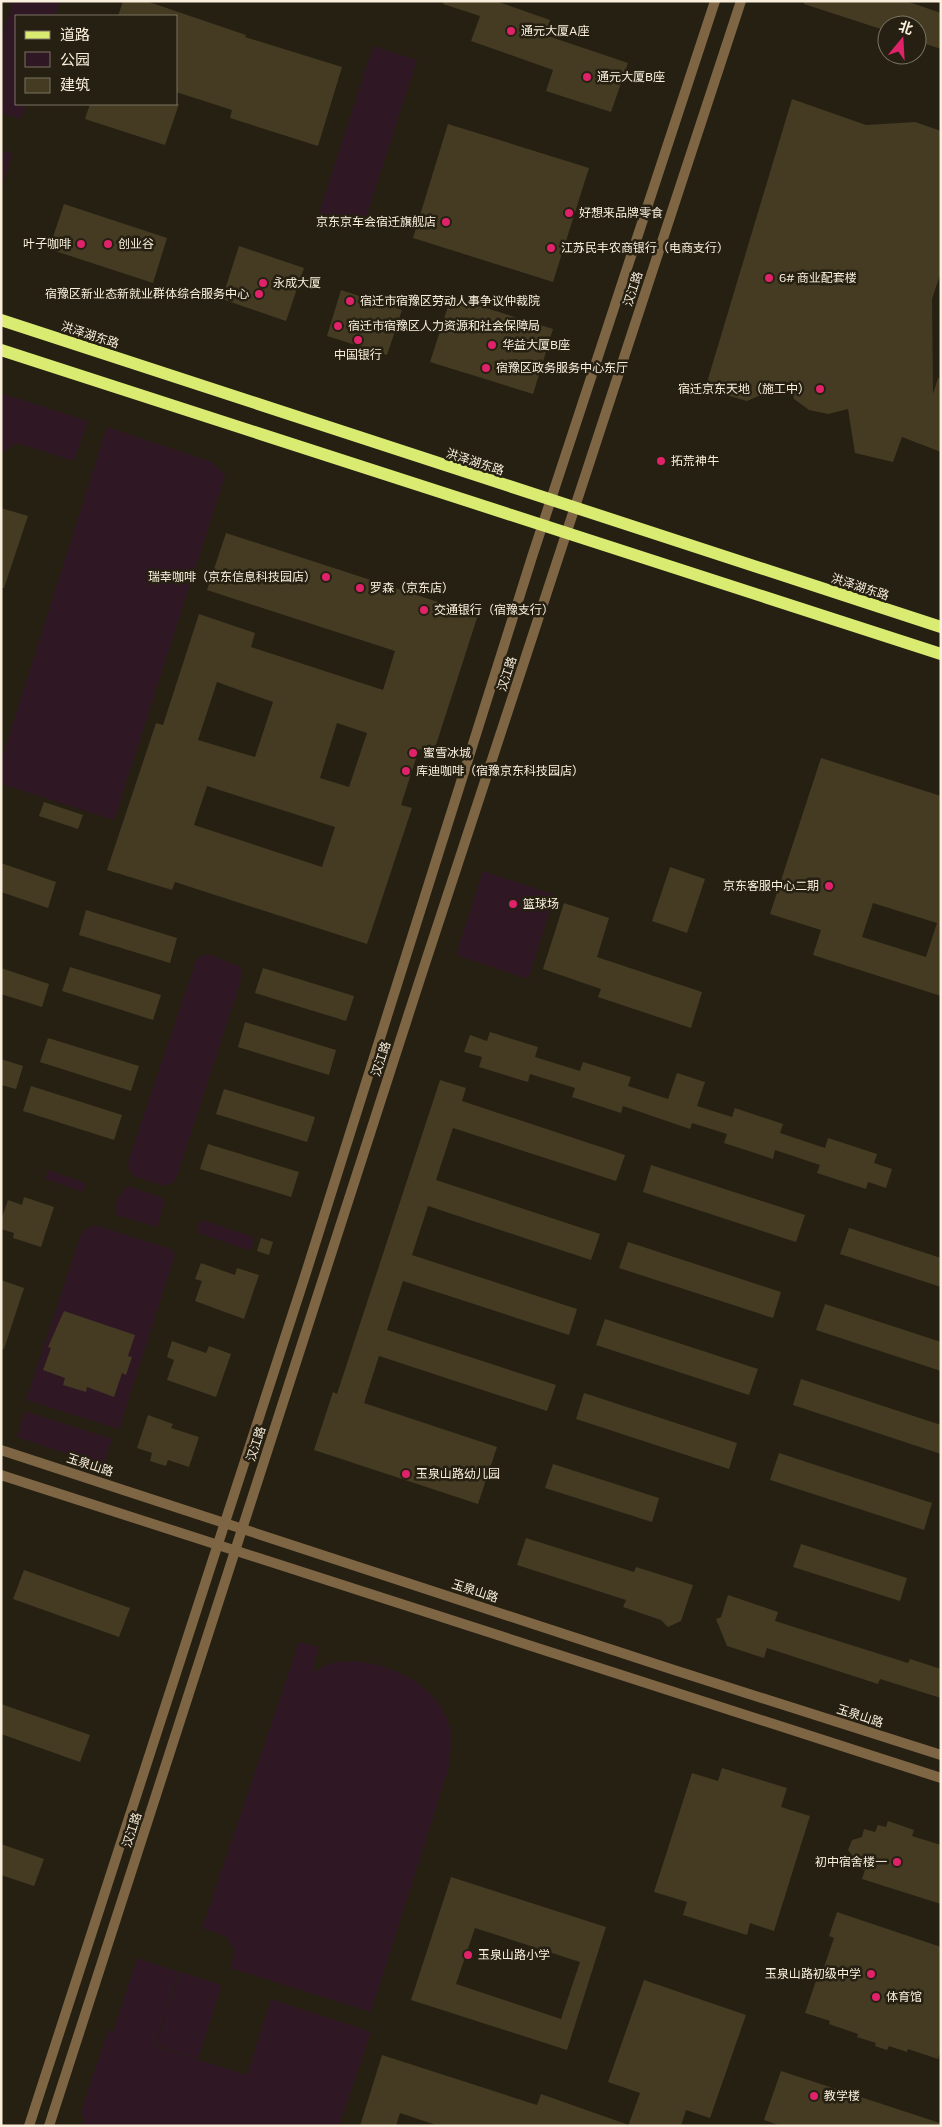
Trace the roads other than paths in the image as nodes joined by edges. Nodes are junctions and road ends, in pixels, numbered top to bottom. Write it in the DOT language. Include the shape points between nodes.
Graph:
graph roads {
  1 [pos="715,1"];
  2 [pos="741,1"];
  3 [pos="1,320"];
  4 [pos="1,350"];
  5 [pos="551,501"];
  6 [pos="575,509"];
  7 [pos="543,525"];
  8 [pos="566,533"];
  9 [pos="941,627"];
  10 [pos="941,654"];
  11 [pos="1,1450"];
  12 [pos="1,1475"];
  13 [pos="223,1522"];
  14 [pos="242,1528"];
  15 [pos="216,1544"];
  16 [pos="235,1551"];
  17 [pos="941,1754"];
  18 [pos="941,1778"];
  19 [pos="29,2126"];
  20 [pos="49,2126"];
  1 -- 5 [label="street, 汉江路"];
  2 -- 6 [label="street, 汉江路"];
  3 -- 5 [label="main road, 洪泽湖东路"];
  4 -- 7 [label="main road"];
  5 -- 6 [label="main road, 洪泽湖东路"];
  5 -- 7 [label="street, 汉江路"];
  6 -- 8 [label="street, 汉江路"];
  6 -- 9 [label="main road, 洪泽湖东路"];
  7 -- 8 [label="main road"];
  7 -- 13 [label="street, 汉江路" via="304,1280"];
  8 -- 10 [label="main road"];
  8 -- 14 [label="street, 汉江路"];
  11 -- 13 [label="street, 玉泉山路"];
  12 -- 15 [label="street"];
  13 -- 14 [label="street, 玉泉山路"];
  13 -- 15 [label="street, 汉江路"];
  14 -- 16 [label="street, 汉江路"];
  14 -- 17 [label="street, 玉泉山路"];
  15 -- 16 [label="street"];
  15 -- 19 [label="street, 汉江路"];
  16 -- 18 [label="street"];
  16 -- 20 [label="street, 汉江路"];
}
